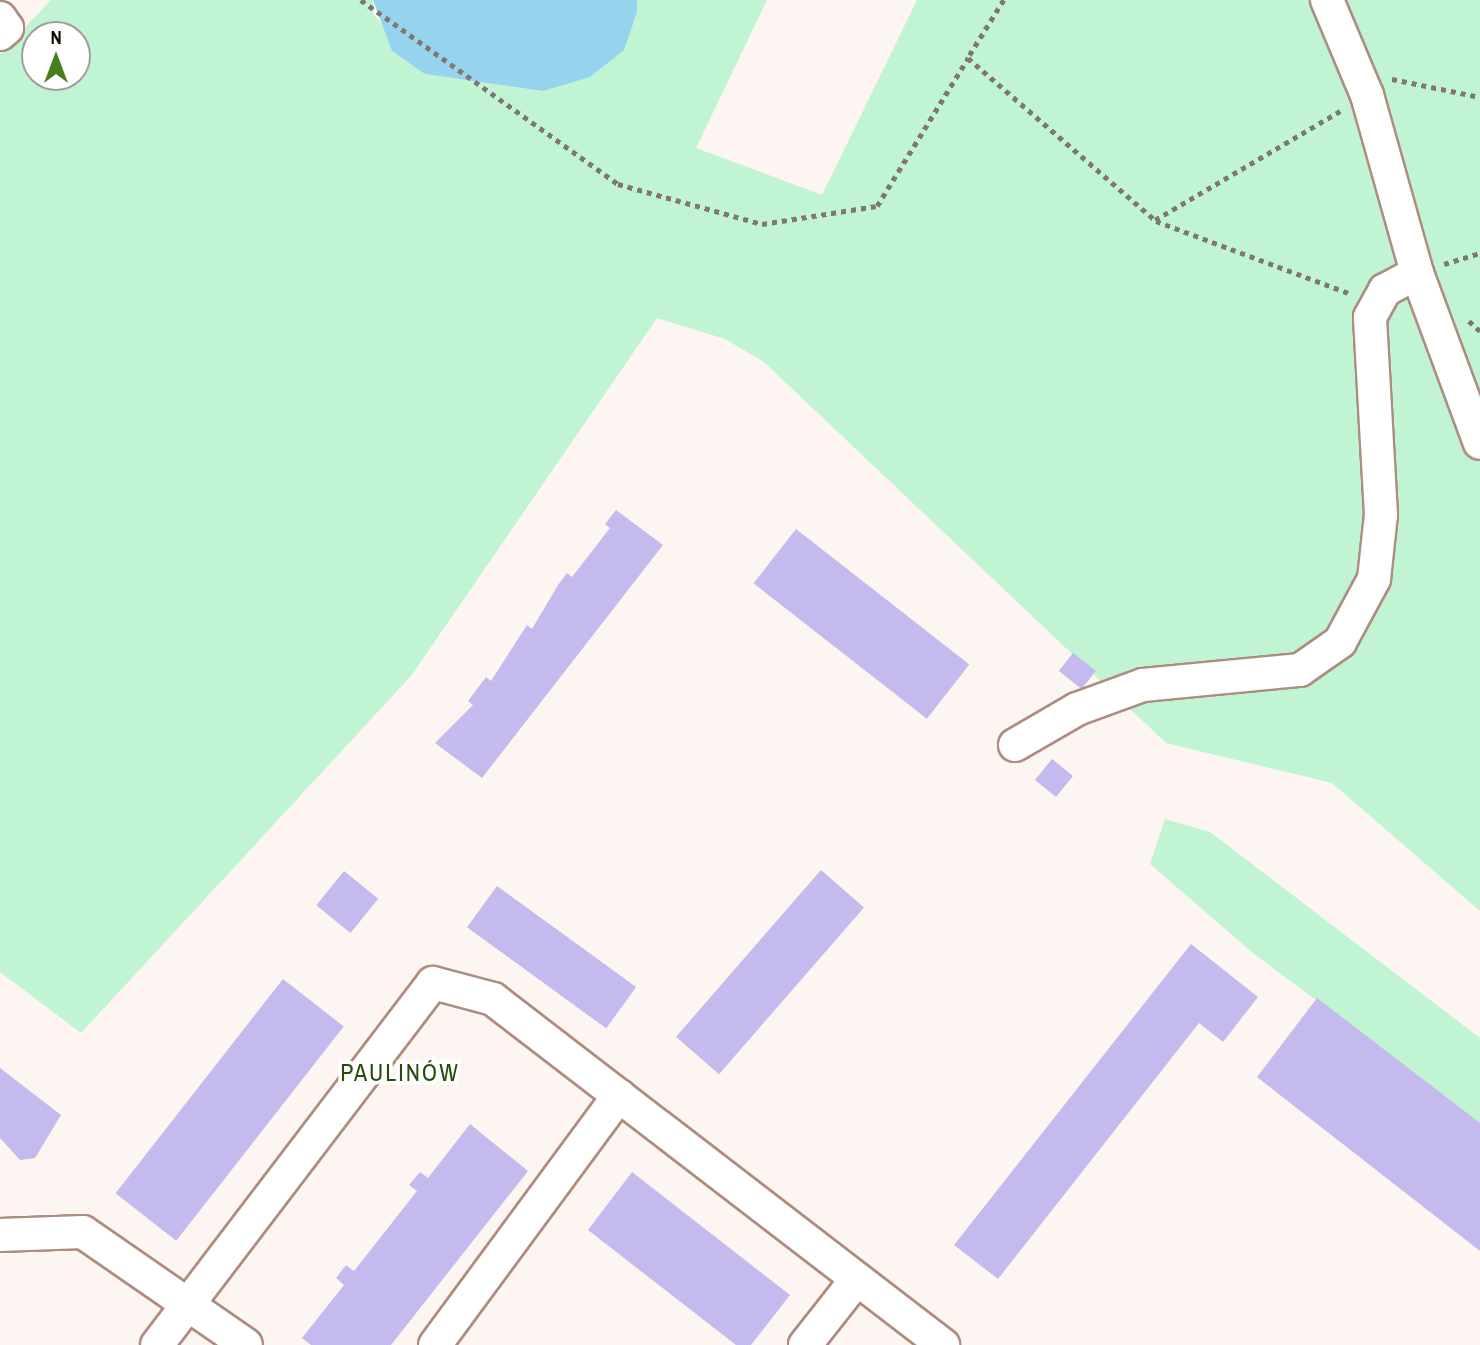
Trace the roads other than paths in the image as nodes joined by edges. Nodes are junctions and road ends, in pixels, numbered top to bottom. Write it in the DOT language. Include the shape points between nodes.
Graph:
graph roads {
  1 [pos="1327,0"];
  2 [pos="1417,273"];
  3 [pos="1480,443"];
  4 [pos="1015,745"];
  5 [pos="619,1096"];
  6 [pos="0,1235"];
  7 [pos="858,1279"];
  8 [pos="190,1304"];
  9 [pos="157,1345"];
  10 [pos="246,1345"];
  11 [pos="435,1345"];
  12 [pos="805,1345"];
  13 [pos="943,1345"];
  1 -- 2 [label="lane" via="1362,83"];
  2 -- 3 [label="lane"];
  2 -- 4 [label="lane" via="1385,290 1370,317 1381,515 1374,579 1340,642 1300,670 1143,685 1077,709"];
  5 -- 7 [label="lane"];
  5 -- 8 [label="lane" via="493,999 433,983"];
  5 -- 11 [label="lane"];
  6 -- 8 [label="lane" via="83,1232"];
  7 -- 12 [label="lane"];
  7 -- 13 [label="lane"];
  8 -- 9 [label="lane"];
  8 -- 10 [label="lane"];
}
